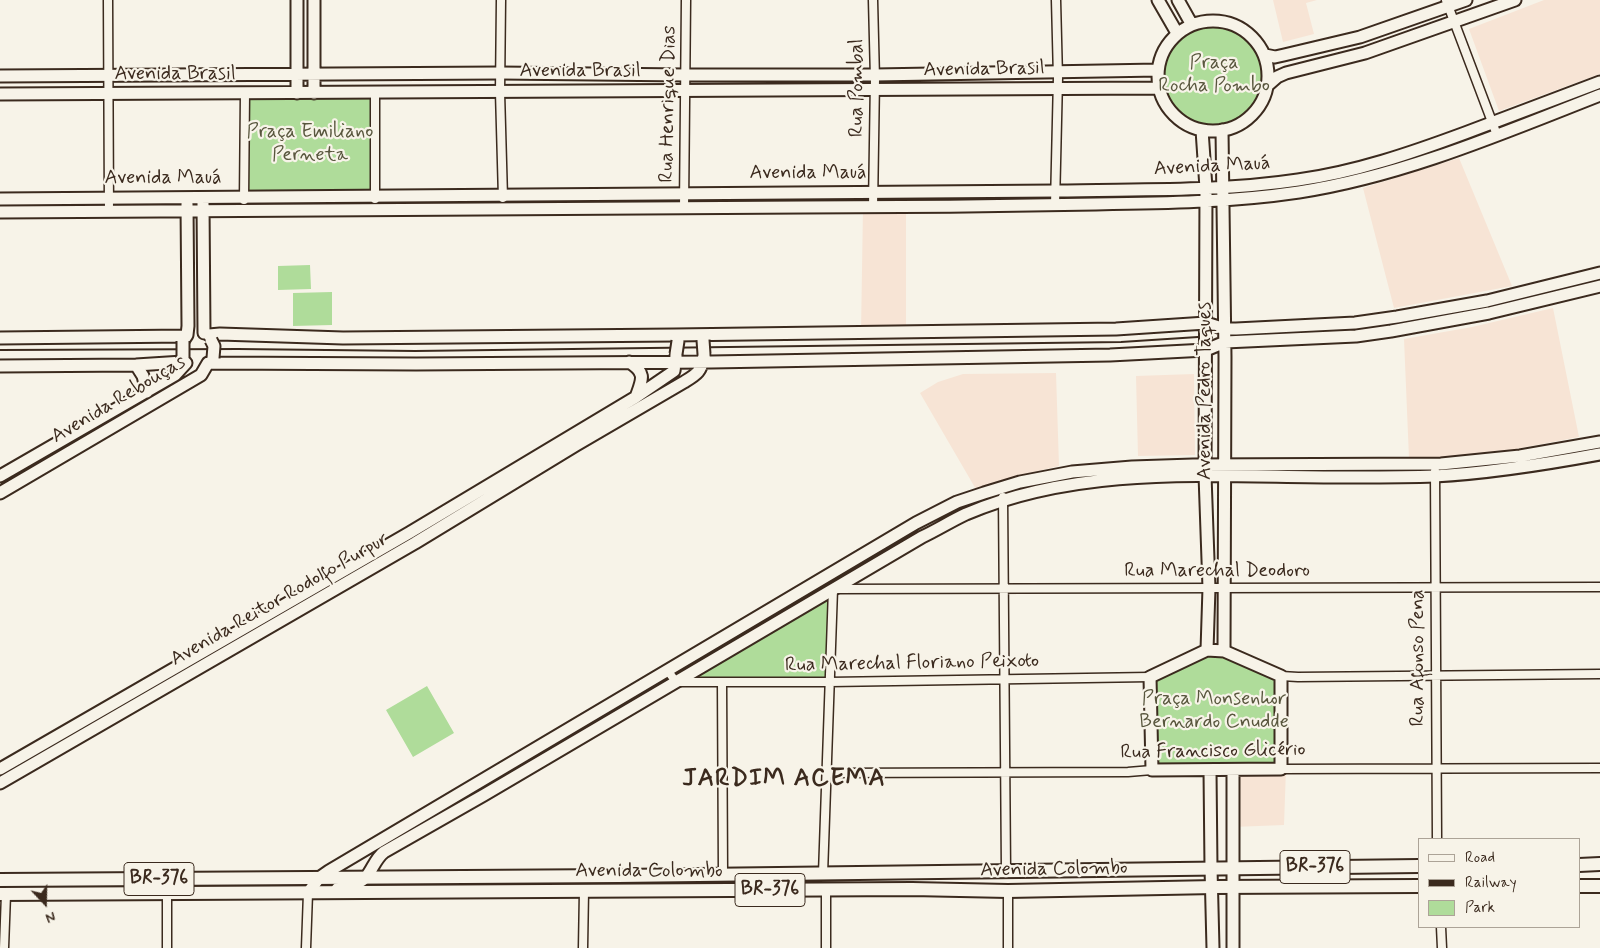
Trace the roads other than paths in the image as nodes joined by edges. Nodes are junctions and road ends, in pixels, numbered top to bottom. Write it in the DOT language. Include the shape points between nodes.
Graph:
graph roads {
  1 [pos="108,0"];
  2 [pos="297,0"];
  3 [pos="314,0"];
  4 [pos="501,0"];
  5 [pos="686,0"];
  6 [pos="873,0"];
  7 [pos="1056,0"];
  8 [pos="1158,0"];
  9 [pos="1178,0"];
  10 [pos="1466,0"];
  11 [pos="1515,0"];
  12 [pos="1447,3"];
  13 [pos="1453,23"];
  14 [pos="1192,25"];
  15 [pos="1178,33"];
  16 [pos="1264,55"];
  17 [pos="1158,70"];
  18 [pos="1058,72"];
  19 [pos="500,73"];
  20 [pos="297,74"];
  21 [pos="314,74"];
  22 [pos="874,74"];
  23 [pos="686,75"];
  24 [pos="0,76"];
  25 [pos="108,76"];
  26 [pos="1600,82"];
  27 [pos="1269,84"];
  28 [pos="1058,88"];
  29 [pos="1159,88"];
  30 [pos="874,90"];
  31 [pos="685,91"];
  32 [pos="375,92"];
  33 [pos="500,92"];
  34 [pos="245,93"];
  35 [pos="297,93"];
  36 [pos="314,93"];
  37 [pos="0,94"];
  38 [pos="109,94"];
  39 [pos="1600,96"];
  40 [pos="1492,123"];
  41 [pos="1202,130"];
  42 [pos="1222,130"];
  43 [pos="1496,135"];
  44 [pos="1415,158"];
  45 [pos="1224,187"];
  46 [pos="1206,188"];
  47 [pos="1056,191"];
  48 [pos="874,192"];
  49 [pos="684,194"];
  50 [pos="503,195"];
  51 [pos="109,198"];
  52 [pos="186,198"];
  53 [pos="202,198"];
  54 [pos="244,198"];
  55 [pos="0,199"];
  56 [pos="1224,201"];
  57 [pos="1206,202"];
  58 [pos="375,203"];
  59 [pos="1055,205"];
  60 [pos="684,207"];
  61 [pos="873,207"];
  62 [pos="502,208"];
  63 [pos="187,210"];
  64 [pos="203,210"];
  65 [pos="244,210"];
  66 [pos="109,211"];
  67 [pos="0,212"];
  68 [pos="187,272"];
  69 [pos="203,272"];
  70 [pos="1600,273"];
  71 [pos="1600,286"];
  72 [pos="1206,323"];
  73 [pos="1355,323"];
  74 [pos="1225,330"];
  75 [pos="208,336"];
  76 [pos="1356,336"];
  77 [pos="185,337"];
  78 [pos="702,337"];
  79 [pos="0,338"];
  80 [pos="681,338"];
  81 [pos="1225,342"];
  82 [pos="1206,350"];
  83 [pos="676,358"];
  84 [pos="703,358"];
  85 [pos="184,361"];
  86 [pos="210,361"];
  87 [pos="629,362"];
  88 [pos="136,365"];
  89 [pos="0,366"];
  90 [pos="147,392"];
  91 [pos="636,397"];
  92 [pos="573,440"];
  93 [pos="1600,442"];
  94 [pos="1600,454"];
  95 [pos="1520,462"];
  96 [pos="1205,470"];
  97 [pos="1225,470"];
  98 [pos="1435,470"];
  99 [pos="1132,472"];
  100 [pos="0,476"];
  101 [pos="2,488"];
  102 [pos="1000,488"];
  103 [pos="1004,500"];
  104 [pos="361,568"];
  105 [pos="826,577"];
  106 [pos="1435,587"];
  107 [pos="1600,587"];
  108 [pos="1208,588"];
  109 [pos="1225,588"];
  110 [pos="833,589"];
  111 [pos="1004,589"];
  112 [pos="1207,650"];
  113 [pos="1224,651"];
  114 [pos="200,654"];
  115 [pos="207,664"];
  116 [pos="668,671"];
  117 [pos="1600,674"];
  118 [pos="1281,676"];
  119 [pos="1436,676"];
  120 [pos="1150,677"];
  121 [pos="157,679"];
  122 [pos="1005,680"];
  123 [pos="676,682"];
  124 [pos="722,682"];
  125 [pos="830,682"];
  126 [pos="164,690"];
  127 [pos="127,696"];
  128 [pos="134,707"];
  129 [pos="30,751"];
  130 [pos="36,762"];
  131 [pos="1436,768"];
  132 [pos="1600,768"];
  133 [pos="0,769"];
  134 [pos="1152,770"];
  135 [pos="1210,770"];
  136 [pos="1233,770"];
  137 [pos="1281,770"];
  138 [pos="1005,772"];
  139 [pos="827,773"];
  140 [pos="486,778"];
  141 [pos="0,783"];
  142 [pos="493,790"];
  143 [pos="1437,838"];
  144 [pos="1600,864"];
  145 [pos="1580,865"];
  146 [pos="1418,866"];
  147 [pos="1211,868"];
  148 [pos="1233,868"];
  149 [pos="1006,871"];
  150 [pos="915,872"];
  151 [pos="928,872"];
  152 [pos="699,874"];
  153 [pos="723,874"];
  154 [pos="823,874"];
  155 [pos="466,876"];
  156 [pos="319,878"];
  157 [pos="366,878"];
  158 [pos="0,880"];
  159 [pos="82,880"];
  160 [pos="1418,886"];
  161 [pos="1580,886"];
  162 [pos="1600,886"];
  163 [pos="1212,887"];
  164 [pos="1233,888"];
  165 [pos="912,889"];
  166 [pos="925,889"];
  167 [pos="826,890"];
  168 [pos="444,891"];
  169 [pos="584,891"];
  170 [pos="686,891"];
  171 [pos="1008,891"];
  172 [pos="308,892"];
  173 [pos="167,893"];
  174 [pos="3,894"];
  175 [pos="62,894"];
  176 [pos="1441,928"];
  177 [pos="4,948"];
  178 [pos="167,948"];
  179 [pos="306,948"];
  180 [pos="583,948"];
  181 [pos="826,948"];
  182 [pos="1008,948"];
  183 [pos="1213,948"];
  184 [pos="1232,948"];
  185 [pos="1442,948"];
  1 -- 25 [label="street"];
  2 -- 20 [label="main road"];
  3 -- 21 [label="main road"];
  4 -- 19 [label="street"];
  5 -- 23 [label="street, Rua Henrique Dias"];
  6 -- 22 [label="street, Rua Pombal"];
  7 -- 18 [label="street"];
  8 -- 15 [label="main road"];
  9 -- 14 [label="main road"];
  10 -- 12 [label="main road"];
  11 -- 13 [label="main road"];
  12 -- 13 [label="street"];
  12 -- 16 [label="main road" via="1360,37 1284,55"];
  13 -- 27 [label="main road" via="1365,53 1286,73"];
  13 -- 40 [label="street"];
  14 -- 15 [label="main road"];
  14 -- 16 [label="main road" via="1207,21 1225,22 1242,28"];
  15 -- 17 [label="main road" via="1164,50"];
  16 -- 27 [label="main road"];
  17 -- 18 [label="main road, Avenida Brasil"];
  17 -- 29 [label="main road"];
  18 -- 22 [label="main road, Avenida Brasil"];
  18 -- 28 [label="street"];
  19 -- 21 [label="main road, Avenida Brasil"];
  19 -- 23 [label="main road, Avenida Brasil"];
  19 -- 33 [label="street"];
  20 -- 21 [label="main road, Avenida Brasil"];
  20 -- 25 [label="main road, Avenida Brasil"];
  20 -- 35 [label="main road"];
  21 -- 36 [label="main road"];
  22 -- 23 [label="main road, Avenida Brasil"];
  22 -- 30 [label="street, Rua Pombal"];
  23 -- 31 [label="street, Rua Henrique Dias"];
  24 -- 25 [label="main road, Avenida Brasil"];
  25 -- 38 [label="street"];
  26 -- 40 [label="main road, Avenida Mauá"];
  27 -- 42 [label="main road" via="1258,108 1248,118"];
  28 -- 29 [label="main road, Avenida Brasil"];
  28 -- 30 [label="main road, Avenida Brasil"];
  28 -- 47 [label="street"];
  29 -- 41 [label="main road" via="1175,116"];
  30 -- 31 [label="main road, Avenida Brasil"];
  30 -- 48 [label="street, Rua Pombal"];
  31 -- 33 [label="main road, Avenida Brasil"];
  31 -- 49 [label="street, Rua Henrique Dias"];
  32 -- 33 [label="main road, Avenida Brasil"];
  32 -- 36 [label="main road, Avenida Brasil"];
  32 -- 58 [label="street"];
  33 -- 50 [label="street"];
  34 -- 35 [label="main road, Avenida Brasil"];
  34 -- 38 [label="main road, Avenida Brasil"];
  34 -- 54 [label="street"];
  35 -- 36 [label="main road, Avenida Brasil"];
  37 -- 38 [label="main road, Avenida Brasil"];
  38 -- 51 [label="street"];
  39 -- 43 [label="main road, Avenida Mauá"];
  40 -- 43 [label="street"];
  40 -- 44 [label="main road, Avenida Mauá"];
  41 -- 42 [label="main road"];
  41 -- 46 [label="main road, Avenida Pedro Taques"];
  42 -- 45 [label="main road, Avenida Pedro Taques"];
  43 -- 44 [label="main road, Avenida Mauá"];
  44 -- 45 [label="main road, Avenida Mauá" via="1298,180"];
  44 -- 56 [label="main road, Avenida Mauá" via="1350,182"];
  45 -- 46 [label="main road, Avenida Mauá"];
  45 -- 56 [label="main road, Avenida Pedro Taques"];
  46 -- 47 [label="main road, Avenida Mauá"];
  46 -- 57 [label="main road, Avenida Pedro Taques"];
  47 -- 48 [label="main road, Avenida Mauá"];
  47 -- 59 [label="street"];
  48 -- 49 [label="main road, Avenida Mauá"];
  48 -- 61 [label="street, Rua Pombal"];
  49 -- 50 [label="main road, Avenida Mauá"];
  49 -- 60 [label="street, Rua Henrique Dias"];
  50 -- 58 [label="main road, Avenida Mauá"];
  50 -- 62 [label="street"];
  51 -- 52 [label="main road, Avenida Mauá"];
  51 -- 55 [label="main road, Avenida Mauá"];
  51 -- 66 [label="street"];
  52 -- 53 [label="main road, Avenida Mauá"];
  52 -- 63 [label="main road, Avenida Rebouças"];
  53 -- 54 [label="main road, Avenida Mauá"];
  53 -- 64 [label="main road, Avenida Rebouças"];
  54 -- 58 [label="main road, Avenida Mauá"];
  54 -- 65 [label="street"];
  56 -- 57 [label="main road, Avenida Mauá"];
  56 -- 74 [label="main road, Avenida Pedro Taques"];
  57 -- 59 [label="main road, Avenida Mauá"];
  57 -- 72 [label="main road, Avenida Pedro Taques"];
  58 -- 62 [label="main road, Avenida Mauá"];
  58 -- 65 [label="main road, Avenida Mauá"];
  59 -- 61 [label="main road, Avenida Mauá"];
  60 -- 61 [label="main road, Avenida Mauá"];
  60 -- 62 [label="main road, Avenida Mauá"];
  63 -- 64 [label="main road, Avenida Mauá"];
  63 -- 66 [label="main road, Avenida Mauá"];
  63 -- 68 [label="main road, Avenida Rebouças"];
  64 -- 65 [label="main road, Avenida Mauá"];
  64 -- 69 [label="main road, Avenida Rebouças"];
  66 -- 67 [label="main road, Avenida Mauá"];
  68 -- 69 [label="main road"];
  68 -- 77 [label="main road, Avenida Rebouças"];
  69 -- 75 [label="main road, Avenida Rebouças"];
  70 -- 73 [label="main road" via="1486,301"];
  71 -- 76 [label="main road" via="1489,313"];
  72 -- 74 [label="main road"];
  72 -- 78 [label="main road" via="1116,329"];
  72 -- 82 [label="main road, Avenida Pedro Taques"];
  73 -- 74 [label="main road"];
  73 -- 76 [label="main road"];
  74 -- 81 [label="main road, Avenida Pedro Taques"];
  75 -- 77 [label="main road"];
  75 -- 80 [label="main road"];
  75 -- 86 [label="main road, Avenida Rebouças, bridge" via="214,346"];
  76 -- 81 [label="main road"];
  77 -- 79 [label="main road"];
  77 -- 85 [label="main road, Avenida Rebouças, bridge"];
  78 -- 80 [label="main road"];
  78 -- 84 [label="main road, bridge"];
  80 -- 83 [label="main road, bridge"];
  81 -- 82 [label="main road"];
  81 -- 97 [label="main road, Avenida Pedro Taques"];
  82 -- 84 [label="main road" via="1110,355"];
  82 -- 96 [label="main road, Avenida Pedro Taques"];
  83 -- 84 [label="main road"];
  83 -- 87 [label="main road"];
  83 -- 91 [label="main road" via="674,371"];
  84 -- 92 [label="main road" via="701,368 692,377"];
  85 -- 86 [label="main road"];
  85 -- 88 [label="main road"];
  85 -- 90 [label="main road, Avenida Rebouças" via="175,375"];
  86 -- 87 [label="main road"];
  86 -- 101 [label="main road, Avenida Rebouças" via="201,375"];
  87 -- 91 [label="main road" via="641,374"];
  88 -- 89 [label="main road"];
  88 -- 90 [label="main road"];
  90 -- 100 [label="main road, Avenida Rebouças"];
  91 -- 92 [label="main road"];
  92 -- 104 [label="main road, Avenida Reitor Rodolfo Purpur"];
  93 -- 95 [label="main road"];
  94 -- 95 [label="main road"];
  95 -- 98 [label="main road"];
  96 -- 97 [label="main road"];
  96 -- 99 [label="main road"];
  96 -- 108 [label="main road, Avenida Pedro Taques"];
  97 -- 98 [label="main road"];
  97 -- 109 [label="main road, Avenida Pedro Taques"];
  98 -- 106 [label="street, Rua Afonso Pena"];
  99 -- 102 [label="main road" via="1072,472"];
  99 -- 103 [label="main road"];
  102 -- 103 [label="street"];
  102 -- 105 [label="main road" via="958,502 916,523"];
  103 -- 110 [label="main road" via="965,514"];
  103 -- 111 [label="street"];
  104 -- 114 [label="main road, Avenida Reitor Rodolfo Purpur"];
  104 -- 115 [label="main road, Avenida Reitor Rodolfo Purpur"];
  105 -- 110 [label="street"];
  105 -- 116 [label="main road"];
  106 -- 107 [label="street, Rua Marechal Deodoro"];
  106 -- 109 [label="street, Rua Marechal Deodoro"];
  106 -- 119 [label="street, Rua Afonso Pena"];
  108 -- 109 [label="street, Rua Marechal Deodoro"];
  108 -- 111 [label="street, Rua Marechal Deodoro"];
  108 -- 112 [label="main road, Avenida Pedro Taques"];
  109 -- 113 [label="main road, Avenida Pedro Taques"];
  110 -- 111 [label="street, Rua Marechal Deodoro"];
  110 -- 123 [label="main road"];
  110 -- 125 [label="street"];
  111 -- 122 [label="street"];
  112 -- 113 [label="main road"];
  112 -- 120 [label="main road"];
  113 -- 118 [label="main road"];
  114 -- 115 [label="main road"];
  114 -- 121 [label="main road, Avenida Reitor Rodolfo Purpur"];
  115 -- 126 [label="main road, Avenida Reitor Rodolfo Purpur"];
  116 -- 123 [label="street"];
  116 -- 140 [label="main road"];
  117 -- 119 [label="street"];
  118 -- 119 [label="street"];
  118 -- 137 [label="main road"];
  119 -- 131 [label="street, Rua Afonso Pena"];
  120 -- 122 [label="street, Rua Marechal Floriano Peixoto"];
  120 -- 134 [label="main road"];
  121 -- 126 [label="main road"];
  121 -- 127 [label="main road, Avenida Reitor Rodolfo Purpur"];
  122 -- 125 [label="street, Rua Marechal Floriano Peixoto"];
  122 -- 138 [label="street"];
  123 -- 124 [label="street, Rua Marechal Floriano Peixoto"];
  123 -- 142 [label="main road"];
  124 -- 125 [label="street, Rua Marechal Floriano Peixoto"];
  124 -- 153 [label="street"];
  125 -- 139 [label="street"];
  126 -- 128 [label="main road, Avenida Reitor Rodolfo Purpur"];
  127 -- 128 [label="main road"];
  127 -- 129 [label="main road, Avenida Reitor Rodolfo Purpur"];
  128 -- 130 [label="main road, Avenida Reitor Rodolfo Purpur"];
  129 -- 130 [label="main road"];
  129 -- 133 [label="main road, Avenida Reitor Rodolfo Purpur"];
  130 -- 141 [label="main road, Avenida Reitor Rodolfo Purpur"];
  131 -- 132 [label="street, Rua Francisco Glicério"];
  131 -- 137 [label="street, Rua Francisco Glicério"];
  131 -- 143 [label="street, Rua Afonso Pena"];
  134 -- 135 [label="main road, Rua Francisco Glicério"];
  134 -- 138 [label="street, Rua Francisco Glicério"];
  135 -- 136 [label="main road, Rua Francisco Glicério"];
  135 -- 147 [label="main road"];
  136 -- 137 [label="main road, Rua Francisco Glicério"];
  136 -- 148 [label="main road"];
  138 -- 139 [label="street, Rua Francisco Glicério"];
  138 -- 149 [label="street"];
  139 -- 154 [label="street"];
  140 -- 142 [label="main road"];
  140 -- 156 [label="main road"];
  142 -- 157 [label="main road" via="384,852"];
  144 -- 145 [label="main road"];
  146 -- 148 [label="main road, Avenida Colombo / BR-376"];
  147 -- 148 [label="main road, Avenida Colombo / BR-376"];
  147 -- 149 [label="main road, Avenida Colombo / BR-376"];
  147 -- 163 [label="main road"];
  148 -- 164 [label="main road"];
  149 -- 151 [label="main road, Avenida Colombo / BR-376"];
  150 -- 151 [label="main road, Avenida Colombo / BR-376"];
  150 -- 154 [label="main road, Avenida Colombo / BR-376"];
  150 -- 165 [label="main road"];
  151 -- 166 [label="main road"];
  152 -- 153 [label="main road, Avenida Colombo / BR-376"];
  152 -- 155 [label="main road, Avenida Colombo / BR-376"];
  152 -- 170 [label="main road"];
  153 -- 154 [label="main road, Avenida Colombo / BR-376"];
  155 -- 157 [label="main road, Avenida Colombo / BR-376"];
  155 -- 168 [label="main road"];
  156 -- 157 [label="main road, Avenida Colombo / BR-376"];
  156 -- 159 [label="main road, Avenida Colombo / BR-376"];
  156 -- 172 [label="main road"];
  157 -- 172 [label="main road" via="349,886"];
  158 -- 159 [label="main road, Avenida Colombo / BR-376"];
  159 -- 175 [label="main road" via="81,886"];
  160 -- 164 [label="main road, Avenida Colombo / BR-376"];
  161 -- 162 [label="main road"];
  163 -- 164 [label="main road, Avenida Colombo / BR-376"];
  163 -- 171 [label="main road, Avenida Colombo / BR-376"];
  163 -- 183 [label="main road"];
  164 -- 184 [label="main road"];
  165 -- 166 [label="main road, Avenida Colombo / BR-376"];
  165 -- 167 [label="main road, Avenida Colombo / BR-376"];
  166 -- 171 [label="main road, Avenida Colombo / BR-376"];
  167 -- 170 [label="main road, Avenida Colombo / BR-376"];
  167 -- 181 [label="street"];
  168 -- 169 [label="main road, Avenida Colombo / BR-376"];
  168 -- 172 [label="main road, Avenida Colombo / BR-376"];
  169 -- 170 [label="main road, Avenida Colombo / BR-376"];
  169 -- 180 [label="street"];
  171 -- 182 [label="street"];
  172 -- 173 [label="main road, Avenida Colombo / BR-376"];
  172 -- 179 [label="street"];
  173 -- 175 [label="main road, Avenida Colombo / BR-376"];
  173 -- 178 [label="street"];
  174 -- 175 [label="main road, Avenida Colombo / BR-376"];
  174 -- 177 [label="street"];
  176 -- 185 [label="street"];
}
